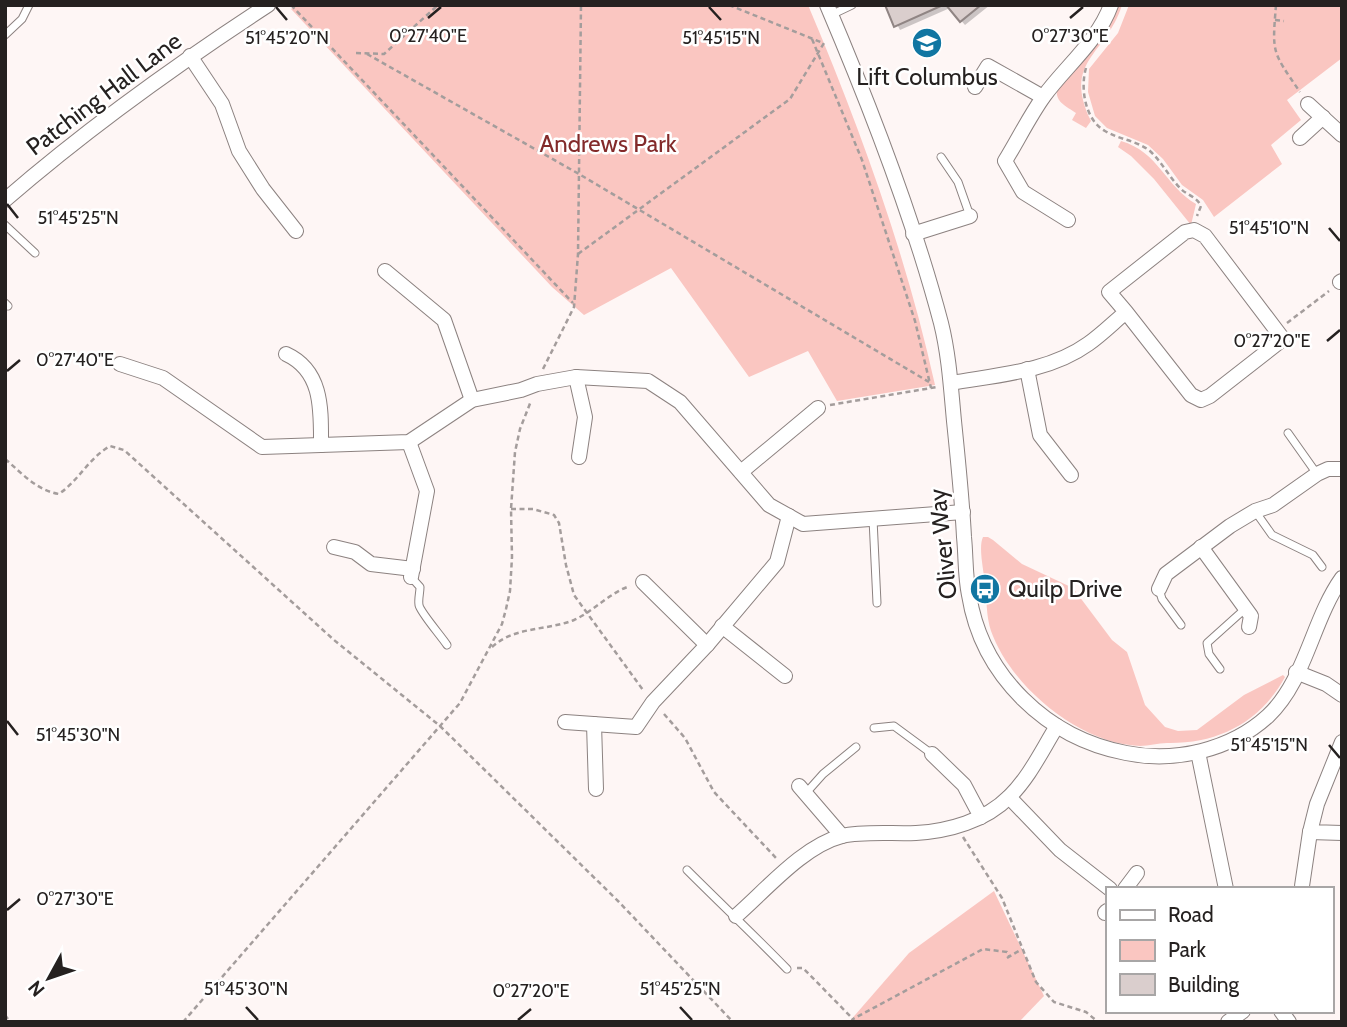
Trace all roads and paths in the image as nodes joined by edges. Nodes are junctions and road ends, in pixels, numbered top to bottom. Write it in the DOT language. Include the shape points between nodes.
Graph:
graph roads {
  1 [pos="29,5"];
  2 [pos="268,5"];
  3 [pos="291,5"];
  4 [pos="438,5"];
  5 [pos="581,5"];
  6 [pos="729,5"];
  7 [pos="852,5"];
  8 [pos="1111,5"];
  9 [pos="1276,5"];
  10 [pos="829,10"];
  11 [pos="1275,20"];
  12 [pos="1284,21"];
  13 [pos="5,36"];
  14 [pos="812,39"];
  15 [pos="356,53"];
  16 [pos="818,53"];
  17 [pos="367,54"];
  18 [pos="190,56"];
  19 [pos="1090,63"];
  20 [pos="975,87"];
  21 [pos="1043,97"];
  22 [pos="1308,104"];
  23 [pos="1323,117"];
  24 [pos="1342,135"];
  25 [pos="1300,138"];
  26 [pos="941,157"];
  27 [pos="579,174"];
  28 [pos="5,200"];
  29 [pos="639,209"];
  30 [pos="970,216"];
  31 [pos="1068,220"];
  32 [pos="5,225"];
  33 [pos="1194,230"];
  34 [pos="296,231"];
  35 [pos="913,234"];
  36 [pos="35,253"];
  37 [pos="578,254"];
  38 [pos="385,271"];
  39 [pos="1341,282"];
  40 [pos="574,304"];
  41 [pos="1126,312"];
  42 [pos="1277,330"];
  43 [pos="286,354"];
  44 [pos="120,364"];
  45 [pos="1027,369"];
  46 [pos="576,377"];
  47 [pos="929,382"];
  48 [pos="951,383"];
  49 [pos="537,384"];
  50 [pos="931,388"];
  51 [pos="472,400"];
  52 [pos="818,408"];
  53 [pos="1288,433"];
  54 [pos="409,442"];
  55 [pos="321,445"];
  56 [pos="579,457"];
  57 [pos="5,459"];
  58 [pos="1342,468"];
  59 [pos="741,472"];
  60 [pos="1317,474"];
  61 [pos="1071,475"];
  62 [pos="511,509"];
  63 [pos="1255,511"];
  64 [pos="963,512"];
  65 [pos="789,516"];
  66 [pos="873,519"];
  67 [pos="334,547"];
  68 [pos="1201,547"];
  69 [pos="1322,567"];
  70 [pos="412,573"];
  71 [pos="1342,578"];
  72 [pos="643,582"];
  73 [pos="1159,589"];
  74 [pos="877,603"];
  75 [pos="1246,608"];
  76 [pos="588,613"];
  77 [pos="1181,625"];
  78 [pos="722,626"];
  79 [pos="1249,627"];
  80 [pos="447,645"];
  81 [pos="707,645"];
  82 [pos="489,650"];
  83 [pos="1220,669"];
  84 [pos="1296,672"];
  85 [pos="785,676"];
  86 [pos="1342,695"];
  87 [pos="653,702"];
  88 [pos="565,722"];
  89 [pos="594,724"];
  90 [pos="440,726"];
  91 [pos="1057,726"];
  92 [pos="874,728"];
  93 [pos="1342,742"];
  94 [pos="856,747"];
  95 [pos="1198,752"];
  96 [pos="932,754"];
  97 [pos="596,789"];
  98 [pos="802,790"];
  99 [pos="1009,797"];
  100 [pos="981,817"];
  101 [pos="957,827"];
  102 [pos="1310,832"];
  103 [pos="1342,833"];
  104 [pos="842,836"];
  105 [pos="687,870"];
  106 [pos="788,870"];
  107 [pos="1137,873"];
  108 [pos="1302,886"];
  109 [pos="1107,887"];
  110 [pos="1126,887"];
  111 [pos="1226,887"];
  112 [pos="736,916"];
  113 [pos="1022,948"];
  114 [pos="787,969"];
  115 [pos="5,1015"];
  116 [pos="853,1021"];
  117 [pos="10,1022"];
  118 [pos="183,1022"];
  119 [pos="733,1022"];
  120 [pos="1098,1022"];
  1 -- 13 [label="lane"];
  2 -- 18 [label="street, Patching Hall Lane"];
  3 -- 40 [label="path"];
  4 -- 17 [label="path" via="384,54"];
  5 -- 27 [label="path"];
  6 -- 14 [label="path"];
  7 -- 10 [label="lane"];
  8 -- 21 [label="street" via="1097,32"];
  9 -- 11 [label="path"];
  10 -- 35 [label="street, Oliver Way" via="858,76"];
  11 -- 12 [label="path"];
  11 -- 22 [label="path" via="1274,51"];
  14 -- 16 [label="path"];
  14 -- 16 [label="path" via="824,43"];
  15 -- 17 [label="path"];
  16 -- 29 [label="path" via="790,99"];
  16 -- 47 [label="path" via="862,160 915,321"];
  17 -- 27 [label="path"];
  18 -- 28 [label="street, Patching Hall Lane" via="102,119"];
  18 -- 34 [label="street" via="222,104 239,151"];
  19 -- 33 [label="path" via="1083,84 1092,118 1105,131 1149,151 1181,188 1199,201"];
  20 -- 21 [label="street" via="988,66"];
  21 -- 31 [label="street" via="1005,161 1023,192"];
  22 -- 23 [label="street"];
  23 -- 24 [label="street"];
  23 -- 25 [label="street"];
  26 -- 30 [label="lane" via="958,181"];
  27 -- 29 [label="path"];
  27 -- 37 [label="path"];
  29 -- 37 [label="path"];
  29 -- 47 [label="path"];
  30 -- 35 [label="street"];
  32 -- 36 [label="lane"];
  33 -- 41 [label="street" via="1185,232 1109,292"];
  33 -- 42 [label="street" via="1205,236"];
  35 -- 48 [label="street, Oliver Way" via="942,325"];
  37 -- 40 [label="path"];
  38 -- 51 [label="street" via="444,320"];
  39 -- 42 [label="path"];
  40 -- 49 [label="path"];
  41 -- 42 [label="street" via="1191,394 1201,400 1283,339"];
  41 -- 45 [label="street" via="1087,345"];
  43 -- 55 [label="street" via="315,382"];
  44 -- 55 [label="street" via="163,378 261,447"];
  45 -- 48 [label="street"];
  45 -- 61 [label="street" via="1040,435"];
  46 -- 49 [label="street"];
  46 -- 56 [label="street" via="585,417"];
  46 -- 59 [label="street" via="648,381 680,402"];
  47 -- 50 [label="path"];
  48 -- 50 [label="path"];
  48 -- 64 [label="street, Oliver Way"];
  49 -- 51 [label="street"];
  49 -- 62 [label="path" via="515,452"];
  50 -- 52 [label="path"];
  51 -- 54 [label="street"];
  52 -- 59 [label="street"];
  53 -- 60 [label="lane"];
  54 -- 55 [label="street"];
  54 -- 70 [label="street" via="427,491"];
  57 -- 90 [label="path" via="33,485 59,494 99,453 110,446 124,450 334,640"];
  58 -- 60 [label="street"];
  59 -- 65 [label="street" via="769,505"];
  60 -- 63 [label="street" via="1273,505"];
  62 -- 76 [label="path" via="554,515 574,595"];
  62 -- 82 [label="path" via="510,591 502,624"];
  63 -- 68 [label="street"];
  63 -- 69 [label="lane" via="1272,535 1313,555"];
  64 -- 66 [label="street"];
  64 -- 91 [label="street, Oliver Way" via="969,596 978,631 1008,686"];
  65 -- 66 [label="street" via="803,524"];
  65 -- 78 [label="street" via="777,562"];
  66 -- 74 [label="lane"];
  67 -- 70 [label="street" via="355,552 371,564"];
  68 -- 73 [label="street" via="1166,574"];
  68 -- 75 [label="street"];
  70 -- 80 [label="lane" via="420,587 419,607"];
  71 -- 84 [label="street, Oliver Way"];
  72 -- 76 [label="path" via="622,589"];
  72 -- 81 [label="street"];
  73 -- 77 [label="lane"];
  75 -- 79 [label="street" via="1251,616"];
  75 -- 83 [label="lane" via="1207,643"];
  76 -- 82 [label="path" via="558,625 521,631"];
  76 -- 87 [label="path"];
  78 -- 81 [label="street"];
  78 -- 85 [label="street"];
  81 -- 87 [label="street"];
  82 -- 90 [label="path" via="460,703"];
  84 -- 86 [label="street"];
  84 -- 95 [label="street, Oliver Way" via="1285,696 1268,716 1224,744"];
  87 -- 89 [label="street" via="636,727"];
  87 -- 106 [label="path" via="685,738 714,792"];
  88 -- 89 [label="street"];
  89 -- 97 [label="street"];
  90 -- 118 [label="path"];
  90 -- 119 [label="path"];
  91 -- 95 [label="street, Oliver Way" via="1079,739 1139,756"];
  91 -- 99 [label="street"];
  92 -- 96 [label="lane" via="894,726"];
  93 -- 102 [label="street"];
  94 -- 98 [label="lane"];
  95 -- 111 [label="street"];
  96 -- 100 [label="street" via="964,785"];
  98 -- 104 [label="street"];
  99 -- 100 [label="street"];
  99 -- 109 [label="street" via="1060,850"];
  100 -- 101 [label="street"];
  101 -- 104 [label="street"];
  101 -- 113 [label="path" via="1002,898"];
  102 -- 103 [label="street"];
  102 -- 108 [label="street"];
  104 -- 106 [label="street" via="816,846"];
  105 -- 112 [label="lane"];
  106 -- 112 [label="street"];
  107 -- 110 [label="street"];
  112 -- 114 [label="lane"];
  113 -- 116 [label="path" via="1008,957 1007,952 983,949"];
  113 -- 120 [label="path" via="1036,982 1054,1002 1086,1012"];
  114 -- 116 [label="path" via="803,968"];
  115 -- 117 [label="path"];
}
